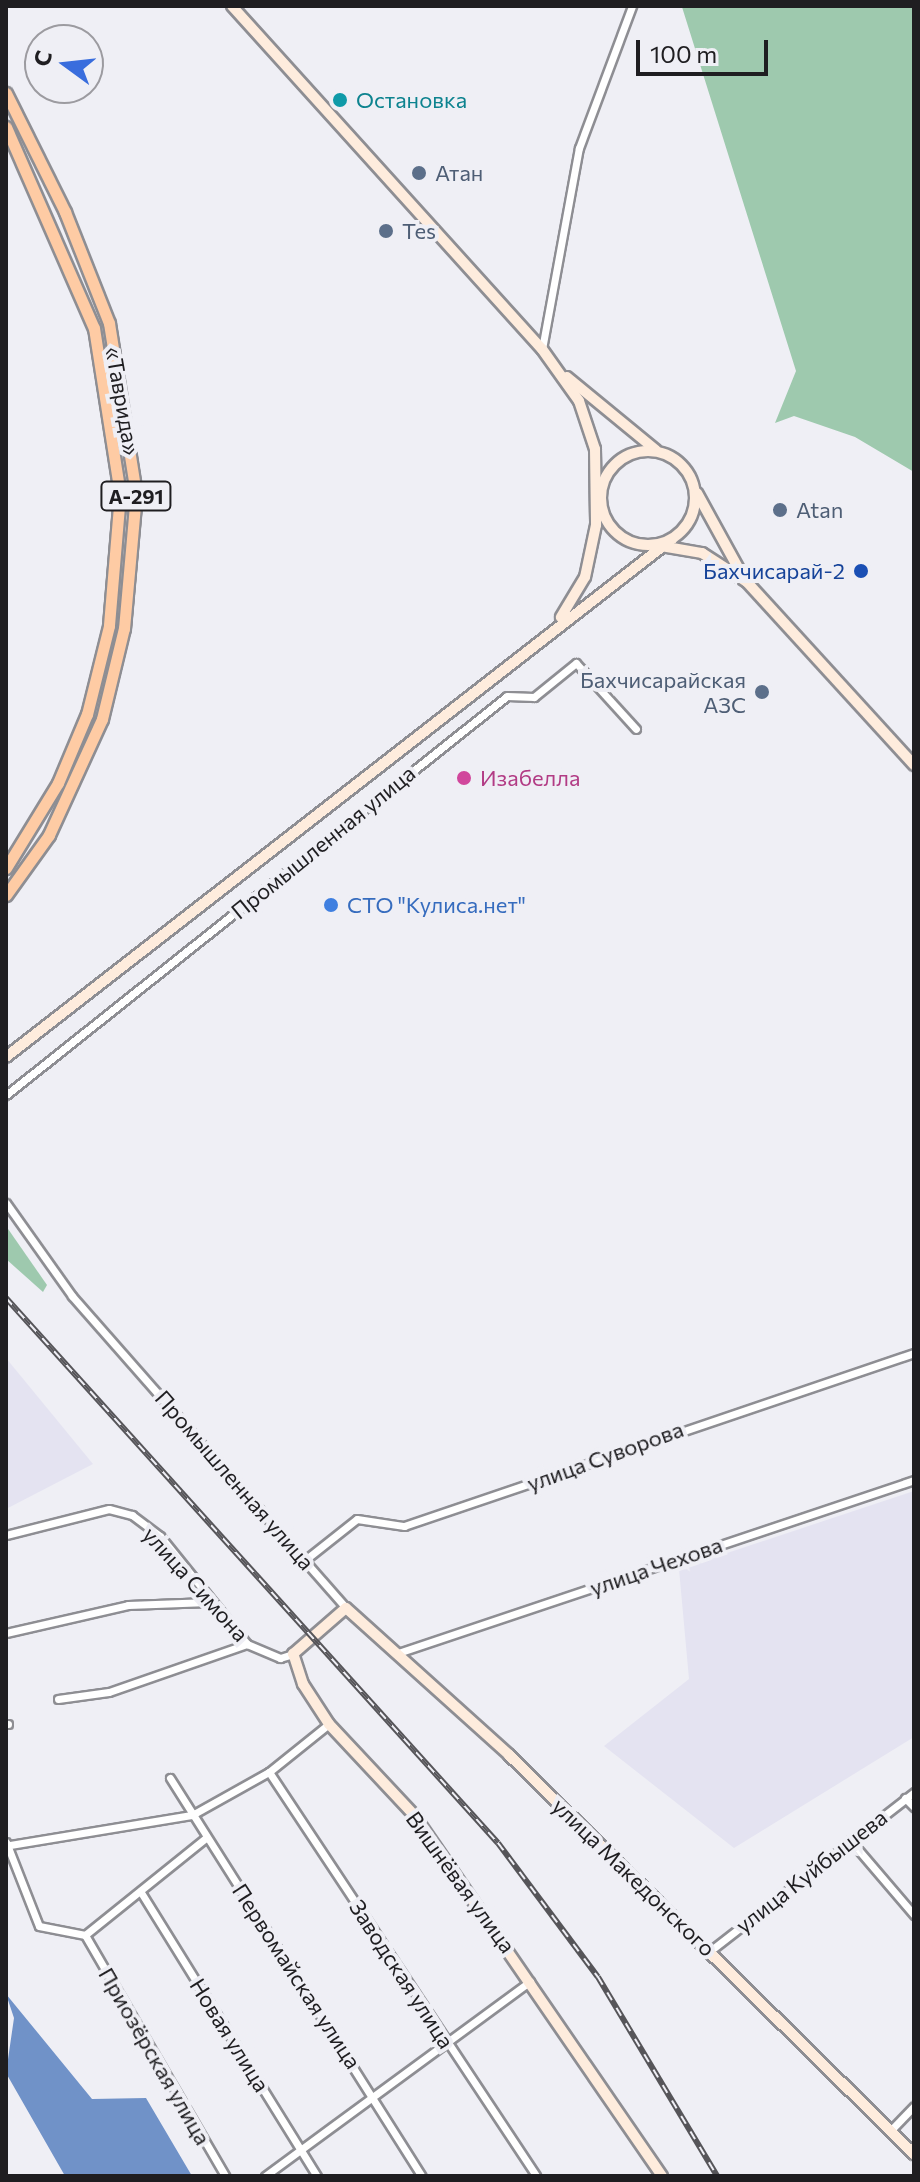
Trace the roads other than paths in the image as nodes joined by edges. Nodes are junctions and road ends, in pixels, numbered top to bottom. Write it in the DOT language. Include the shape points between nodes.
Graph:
graph roads {
  1 [pos="232,6"];
  2 [pos="632,6"];
  3 [pos="6,93"];
  4 [pos="6,127"];
  5 [pos="542,349"];
  6 [pos="556,366"];
  7 [pos="661,453"];
  8 [pos="697,491"];
  9 [pos="598,495"];
  10 [pos="664,544"];
  11 [pos="747,582"];
  12 [pos="555,625"];
  13 [pos="636,729"];
  14 [pos="914,765"];
  15 [pos="6,868"];
  16 [pos="6,895"];
  17 [pos="6,1057"];
  18 [pos="6,1095"];
  19 [pos="6,1203"];
  20 [pos="914,1353"];
  21 [pos="914,1480"];
  22 [pos="6,1535"];
  23 [pos="305,1560"];
  24 [pos="209,1602"];
  25 [pos="346,1608"];
  26 [pos="6,1633"];
  27 [pos="247,1644"];
  28 [pos="398,1653"];
  29 [pos="293,1654"];
  30 [pos="58,1699"];
  31 [pos="329,1724"];
  32 [pos="269,1772"];
  33 [pos="170,1778"];
  34 [pos="914,1792"];
  35 [pos="905,1798"];
  36 [pos="914,1807"];
  37 [pos="192,1815"];
  38 [pos="207,1837"];
  39 [pos="850,1840"];
  40 [pos="8,1844"];
  41 [pos="142,1894"];
  42 [pos="914,1915"];
  43 [pos="85,1935"];
  44 [pos="710,1951"];
  45 [pos="531,1979"];
  46 [pos="445,2040"];
  47 [pos="373,2096"];
  48 [pos="914,2106"];
  49 [pos="891,2130"];
  50 [pos="302,2150"];
  51 [pos="914,2154"];
  52 [pos="225,2176"];
  53 [pos="265,2176"];
  54 [pos="317,2176"];
  55 [pos="422,2176"];
  56 [pos="536,2176"];
  57 [pos="662,2176"];
  1 -- 5 [label="main road"];
  2 -- 5 [label="street" via="579,148"];
  3 -- 16 [label="highway, «Таврида» / А-291" via="65,212 109,323 136,494 124,628 102,719 55,824"];
  4 -- 15 [label="highway, «Таврида» / А-291" via="94,328 120,494 109,626 87,714 52,794"];
  5 -- 6 [label="main road"];
  6 -- 7 [label="main road" via="622,429"];
  6 -- 9 [label="main road" via="592,433"];
  7 -- 8 [label="main road" via="687,470"];
  7 -- 9 [label="main road" via="625,457"];
  8 -- 10 [label="main road" via="692,515"];
  8 -- 11 [label="main road"];
  9 -- 10 [label="main road" via="612,527"];
  9 -- 12 [label="main road" via="591,561"];
  10 -- 11 [label="main road" via="702,553"];
  10 -- 12 [label="main road"];
  11 -- 14 [label="main road"];
  12 -- 17 [label="main road"];
  13 -- 18 [label="street, Промышленная улица" via="576,663 534,697 507,696"];
  19 -- 23 [label="street, Промышленная улица" via="72,1296"];
  20 -- 23 [label="street, улица Суворова" via="404,1526 357,1519"];
  21 -- 28 [label="street, улица Чехова"];
  22 -- 24 [label="street, улица Симона" via="109,1509 132,1515 160,1536"];
  23 -- 25 [label="street, Промышленная улица"];
  24 -- 26 [label="street" via="128,1605"];
  24 -- 27 [label="street, улица Симона"];
  25 -- 28 [label="main road, улица Македонского"];
  25 -- 29 [label="main road"];
  27 -- 29 [label="street, улица Симона" via="280,1658"];
  27 -- 30 [label="street" via="109,1692"];
  28 -- 44 [label="main road, улица Македонского"];
  29 -- 31 [label="main road, Вишнёвая улица"];
  31 -- 32 [label="street"];
  31 -- 45 [label="main road, Вишнёвая улица" via="415,1816"];
  32 -- 37 [label="street"];
  32 -- 46 [label="street, Заводская улица"];
  33 -- 37 [label="street, Первомайская улица"];
  34 -- 35 [label="street, улица Куйбышева"];
  35 -- 36 [label="street"];
  35 -- 39 [label="street, улица Куйбышева"];
  37 -- 38 [label="street, Первомайская улица"];
  37 -- 40 [label="street"];
  38 -- 41 [label="street"];
  38 -- 47 [label="street, Первомайская улица"];
  39 -- 42 [label="street"];
  39 -- 44 [label="street, улица Куйбышева"];
  40 -- 43 [label="street" via="39,1926"];
  41 -- 43 [label="street"];
  41 -- 50 [label="street, Новая улица"];
  43 -- 52 [label="street, Приозёрская улица"];
  44 -- 49 [label="main road, улица Македонского"];
  45 -- 46 [label="street"];
  45 -- 57 [label="main road, Вишнёвая улица"];
  46 -- 47 [label="street"];
  46 -- 56 [label="street, Заводская улица"];
  47 -- 50 [label="street"];
  47 -- 55 [label="street, Первомайская улица"];
  48 -- 49 [label="street"];
  49 -- 51 [label="main road, улица Македонского"];
  50 -- 53 [label="street"];
  50 -- 54 [label="street, Новая улица"];
}
